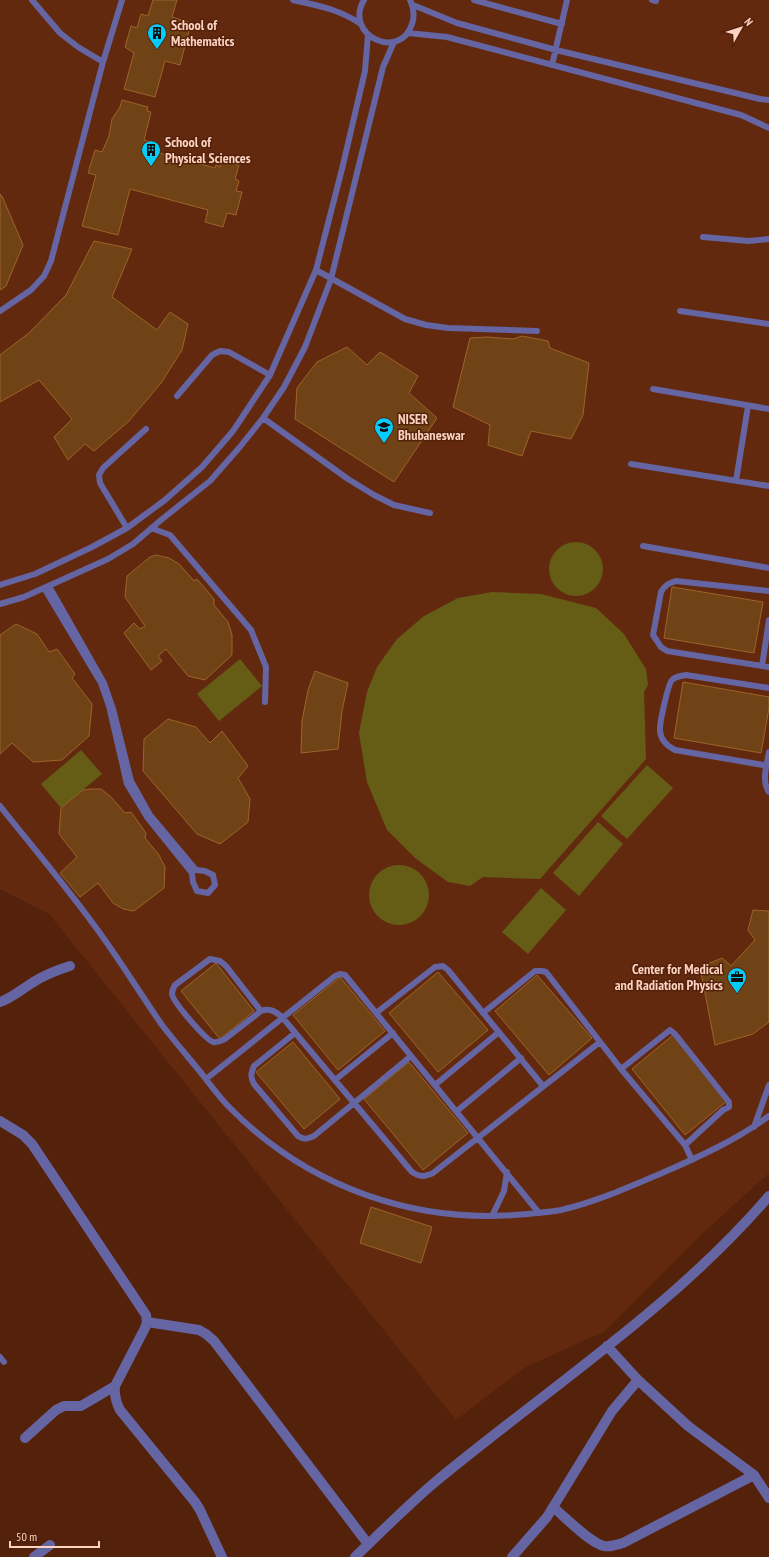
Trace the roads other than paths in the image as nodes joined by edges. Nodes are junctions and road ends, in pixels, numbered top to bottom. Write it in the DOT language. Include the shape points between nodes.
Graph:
graph roads {
  1 [pos="32,0"];
  2 [pos="122,0"];
  3 [pos="293,0"];
  4 [pos="364,0"];
  5 [pos="474,0"];
  6 [pos="567,0"];
  7 [pos="411,3"];
  8 [pos="361,24"];
  9 [pos="562,24"];
  10 [pos="408,33"];
  11 [pos="368,35"];
  12 [pos="394,42"];
  13 [pos="556,50"];
  14 [pos="103,62"];
  15 [pos="552,65"];
  16 [pos="769,100"];
  17 [pos="769,128"];
  18 [pos="703,237"];
  19 [pos="769,239"];
  20 [pos="316,270"];
  21 [pos="331,279"];
  22 [pos="680,310"];
  23 [pos="0,311"];
  24 [pos="769,324"];
  25 [pos="537,331"];
  26 [pos="270,375"];
  27 [pos="653,389"];
  28 [pos="178,396"];
  29 [pos="748,406"];
  30 [pos="769,409"];
  31 [pos="263,418"];
  32 [pos="146,429"];
  33 [pos="631,464"];
  34 [pos="736,481"];
  35 [pos="769,486"];
  36 [pos="430,514"];
  37 [pos="127,528"];
  38 [pos="151,528"];
  39 [pos="643,546"];
  40 [pos="769,568"];
  41 [pos="0,585"];
  42 [pos="47,587"];
  43 [pos="769,591"];
  44 [pos="0,604"];
  45 [pos="769,620"];
  46 [pos="766,666"];
  47 [pos="769,688"];
  48 [pos="266,702"];
  49 [pos="769,752"];
  50 [pos="768,766"];
  51 [pos="769,792"];
  52 [pos="0,806"];
  53 [pos="70,966"];
  54 [pos="0,1002"];
  55 [pos="261,1011"];
  56 [pos="376,1013"];
  57 [pos="484,1013"];
  58 [pos="282,1017"];
  59 [pos="499,1032"];
  60 [pos="295,1033"];
  61 [pos="392,1033"];
  62 [pos="600,1042"];
  63 [pos="411,1056"];
  64 [pos="521,1058"];
  65 [pos="621,1069"];
  66 [pos="206,1079"];
  67 [pos="335,1080"];
  68 [pos="435,1085"];
  69 [pos="769,1085"];
  70 [pos="543,1086"];
  71 [pos="354,1103"];
  72 [pos="457,1111"];
  73 [pos="769,1116"];
  74 [pos="0,1121"];
  75 [pos="754,1127"];
  76 [pos="479,1138"];
  77 [pos="685,1145"];
  78 [pos="692,1160"];
  79 [pos="507,1172"];
  80 [pos="769,1196"];
  81 [pos="539,1213"];
  82 [pos="492,1216"];
  83 [pos="147,1322"];
  84 [pos="607,1346"];
  85 [pos="638,1380"];
  86 [pos="115,1386"];
  87 [pos="25,1438"];
  88 [pos="754,1475"];
  89 [pos="769,1498"];
  90 [pos="553,1507"];
  91 [pos="368,1544"];
  92 [pos="50,1545"];
  93 [pos="34,1557"];
  94 [pos="222,1557"];
  95 [pos="355,1557"];
  96 [pos="512,1557"];
  1 -- 14 [label="lane" via="60,33"];
  2 -- 14 [label="lane"];
  3 -- 8 [label="lane" via="336,10"];
  4 -- 8 [label="lane" via="359,16"];
  5 -- 9 [label="lane"];
  6 -- 9 [label="lane"];
  7 -- 10 [label="lane" via="414,19"];
  7 -- 13 [label="lane" via="456,22"];
  8 -- 11 [label="lane"];
  9 -- 13 [label="lane"];
  10 -- 12 [label="lane"];
  10 -- 15 [label="lane" via="447,38"];
  11 -- 12 [label="lane" via="385,43"];
  11 -- 20 [label="lane" via="365,71"];
  12 -- 21 [label="lane" via="383,68"];
  13 -- 15 [label="lane"];
  13 -- 16 [label="lane"];
  14 -- 23 [label="lane" via="44,276 31,290"];
  15 -- 17 [label="lane" via="740,114"];
  18 -- 19 [label="lane"];
  20 -- 21 [label="lane"];
  20 -- 26 [label="lane"];
  21 -- 25 [label="lane" via="405,319 426,326"];
  21 -- 31 [label="lane" via="305,347 284,387"];
  22 -- 24 [label="lane"];
  26 -- 28 [label="lane" via="229,352 220,351 212,355"];
  26 -- 37 [label="lane" via="232,431 202,467 165,500"];
  27 -- 29 [label="lane"];
  29 -- 30 [label="lane"];
  29 -- 34 [label="lane"];
  31 -- 36 [label="lane" via="374,496 394,505"];
  31 -- 38 [label="lane" via="210,481"];
  32 -- 37 [label="lane" via="103,468 99,475 100,483"];
  33 -- 34 [label="lane"];
  34 -- 35 [label="lane"];
  37 -- 41 [label="lane" via="35,574"];
  38 -- 42 [label="lane" via="133,544 108,559"];
  38 -- 48 [label="lane" via="170,536 251,630 266,667"];
  39 -- 40 [label="lane"];
  42 -- 42 [label="lane" via="104,683 131,781 150,815 196,870 213,875 215,885 208,893 197,892 192,873 147,817 127,784 109,706 101,683"];
  42 -- 44 [label="lane"];
  43 -- 46 [label="lane" via="670,582 661,592 653,635 667,651"];
  45 -- 46 [label="lane"];
  47 -- 50 [label="lane" via="686,675 678,676 672,680 668,688 660,731 667,746 675,750"];
  49 -- 50 [label="lane"];
  50 -- 51 [label="lane" via="764,781"];
  52 -- 66 [label="lane" via="94,925 164,1027"];
  53 -- 54 [label="street" via="52,972"];
  55 -- 55 [label="lane" via="226,966 216,959 210,959 172,989 172,995 177,1003 212,1042 225,1039"];
  55 -- 58 [label="lane" via="271,1009"];
  56 -- 57 [label="lane" via="434,967 439,966 448,970"];
  56 -- 58 [label="lane" via="345,975 340,974"];
  56 -- 61 [label="lane"];
  57 -- 59 [label="lane"];
  57 -- 62 [label="lane" via="536,971 542,971 546,972"];
  58 -- 60 [label="lane"];
  58 -- 66 [label="lane"];
  59 -- 64 [label="lane"];
  59 -- 68 [label="lane"];
  60 -- 67 [label="lane"];
  60 -- 71 [label="lane" via="254,1066 251,1078 259,1090 303,1139 314,1136"];
  61 -- 63 [label="lane"];
  61 -- 67 [label="lane"];
  62 -- 65 [label="lane"];
  62 -- 70 [label="lane"];
  63 -- 68 [label="lane"];
  63 -- 71 [label="lane"];
  64 -- 70 [label="lane"];
  64 -- 72 [label="lane"];
  65 -- 77 [label="lane"];
  65 -- 77 [label="lane" via="670,1030 675,1034 729,1102 729,1107"];
  66 -- 82 [label="lane" via="228,1107 250,1127 308,1169 338,1184 398,1206 476,1217"];
  67 -- 71 [label="lane"];
  68 -- 72 [label="lane"];
  69 -- 75 [label="lane"];
  70 -- 76 [label="lane"];
  71 -- 76 [label="lane" via="412,1172 419,1176 432,1173"];
  72 -- 76 [label="lane"];
  73 -- 75 [label="lane"];
  74 -- 83 [label="street" via="23,1135 32,1144 146,1315"];
  75 -- 78 [label="lane"];
  76 -- 79 [label="lane"];
  77 -- 78 [label="lane"];
  78 -- 81 [label="lane" via="617,1193 587,1203"];
  79 -- 81 [label="lane"];
  79 -- 82 [label="lane" via="504,1191"];
  80 -- 84 [label="street" via="690,1277"];
  81 -- 82 [label="lane"];
  83 -- 86 [label="street"];
  83 -- 91 [label="street" via="198,1330 214,1341"];
  84 -- 85 [label="street"];
  84 -- 91 [label="street" via="434,1483"];
  85 -- 88 [label="street" via="688,1426"];
  85 -- 90 [label="street" via="612,1411"];
  86 -- 87 [label="street" via="81,1406 64,1406 56,1410"];
  86 -- 94 [label="street" via="114,1393 120,1410 195,1502"];
  88 -- 89 [label="street"];
  88 -- 90 [label="street" via="613,1546 603,1546 591,1540"];
  90 -- 96 [label="street"];
  91 -- 95 [label="street"];
  92 -- 93 [label="street"];
}
